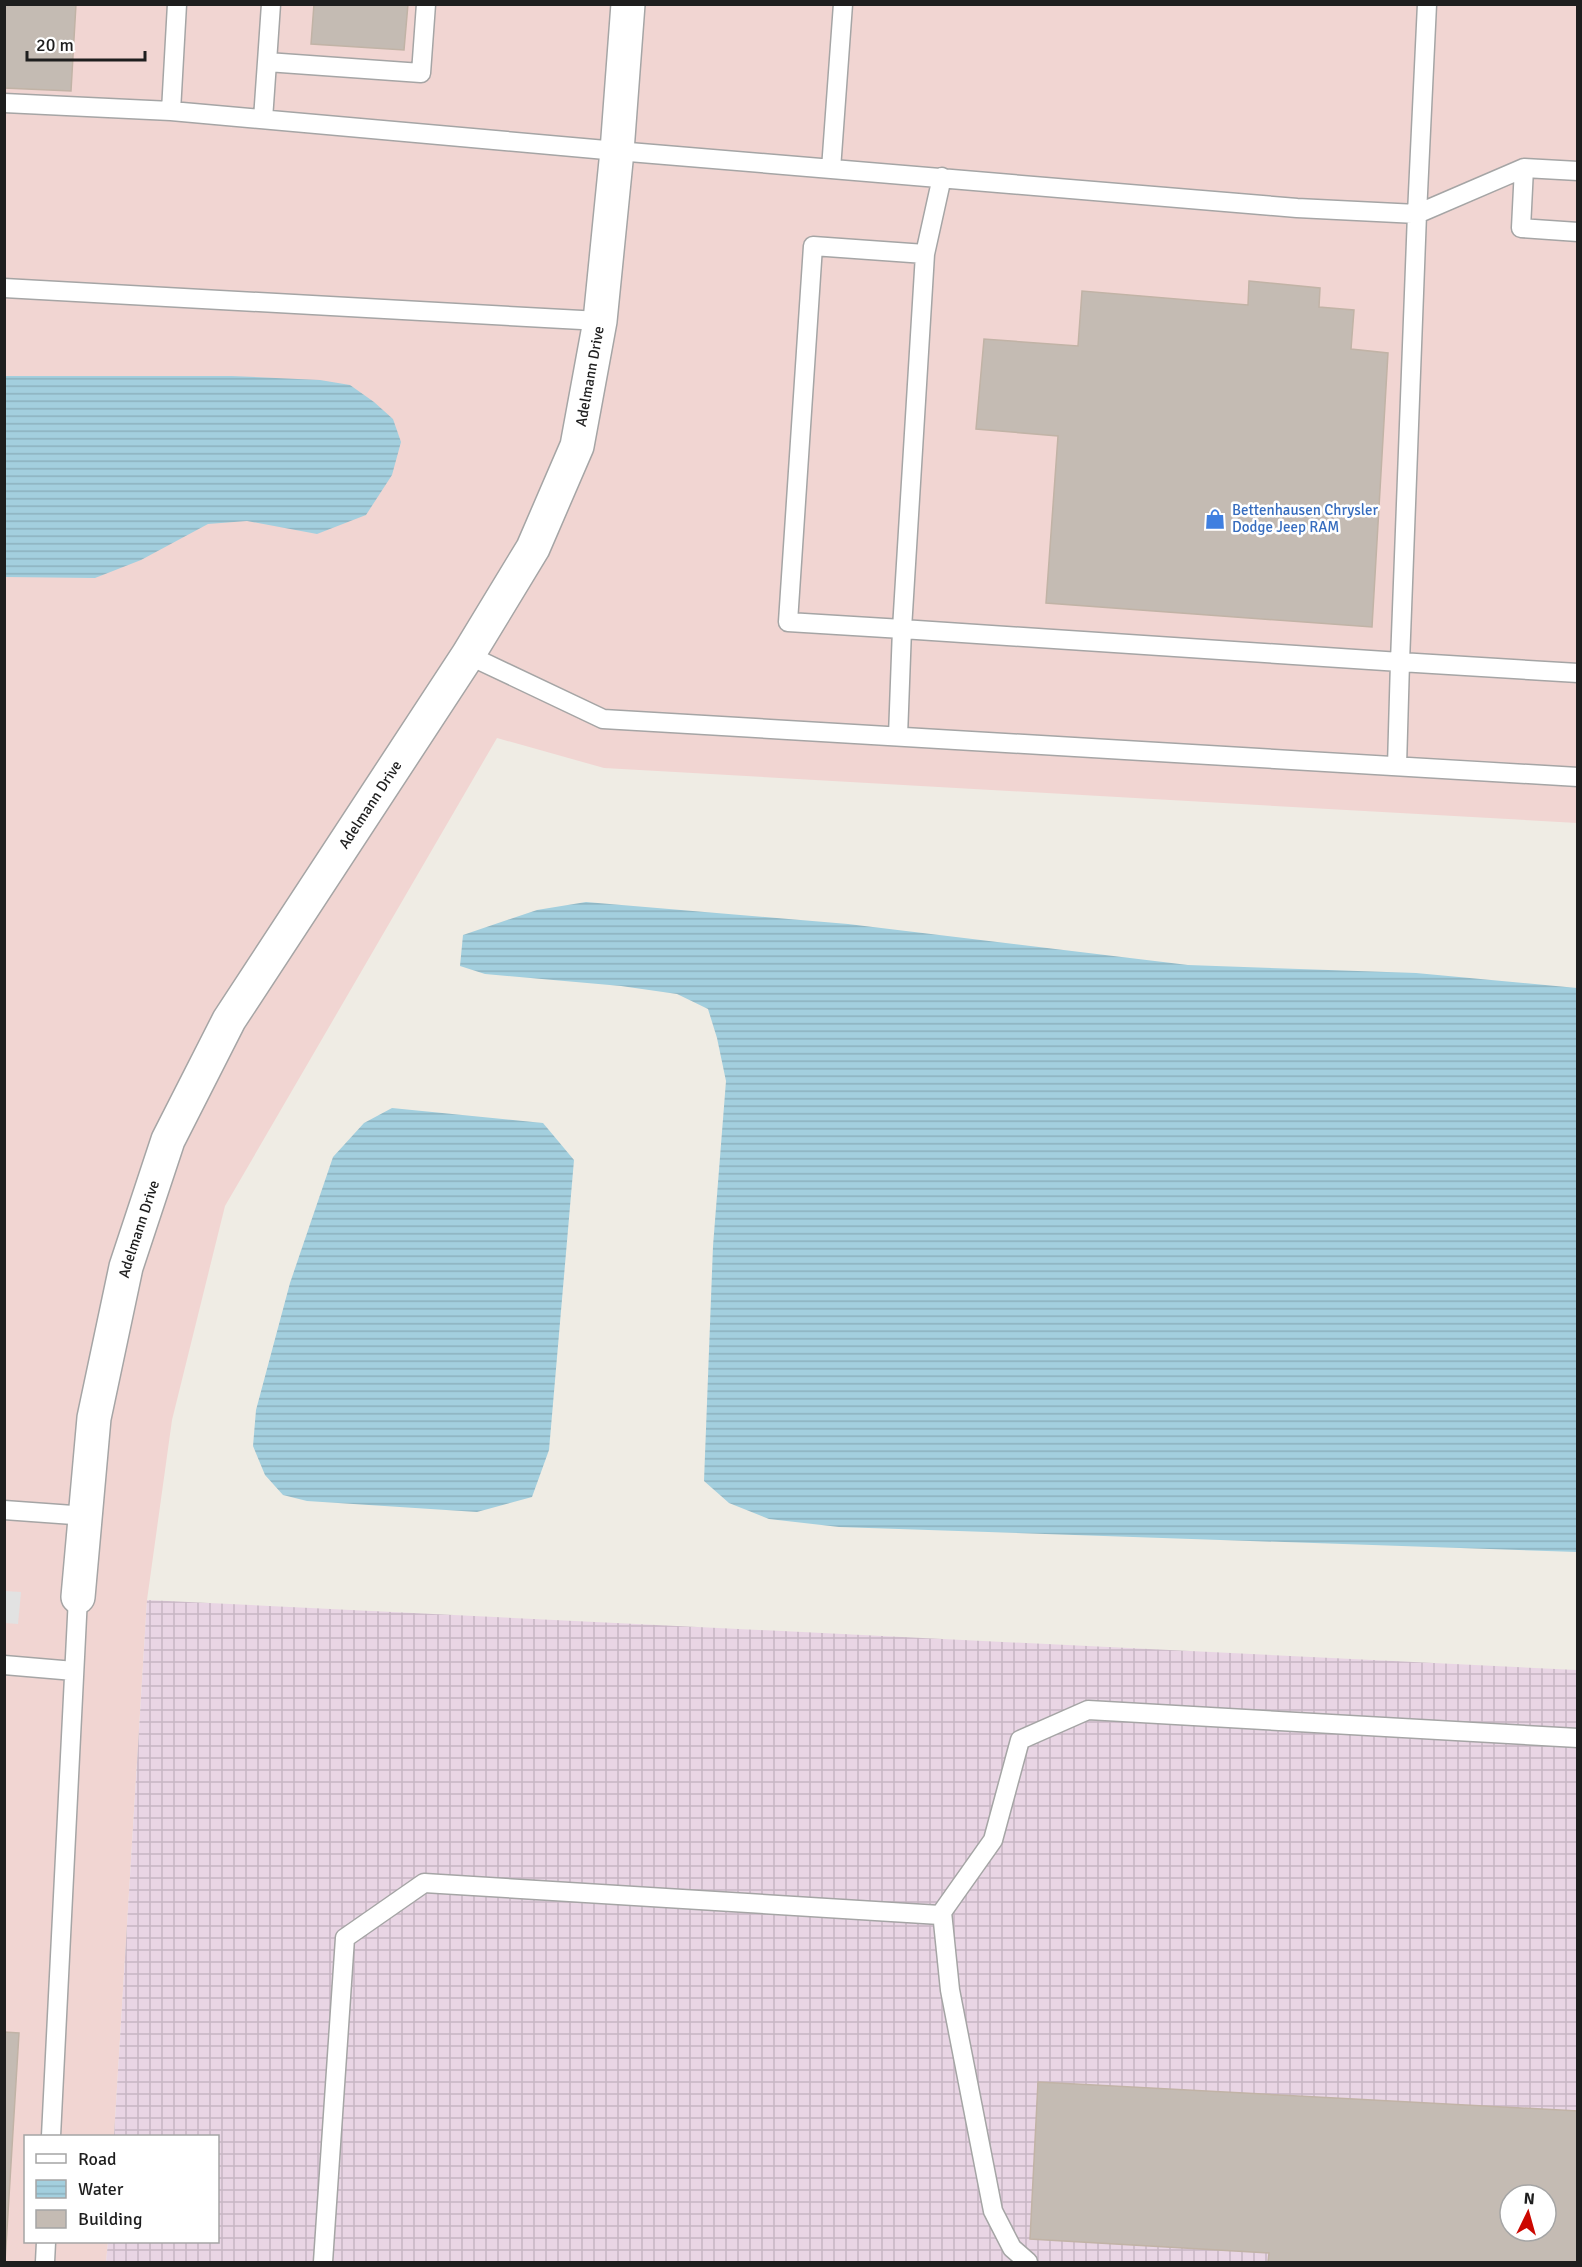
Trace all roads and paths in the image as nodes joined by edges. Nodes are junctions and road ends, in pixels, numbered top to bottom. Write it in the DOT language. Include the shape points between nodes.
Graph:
graph roads {
  1 [pos="177,4"];
  2 [pos="271,4"];
  3 [pos="426,4"];
  4 [pos="628,4"];
  5 [pos="843,4"];
  6 [pos="1427,4"];
  7 [pos="267,62"];
  8 [pos="4,103"];
  9 [pos="171,111"];
  10 [pos="263,119"];
  11 [pos="617,151"];
  12 [pos="1524,168"];
  13 [pos="831,169"];
  14 [pos="1578,171"];
  15 [pos="942,177"];
  16 [pos="1418,214"];
  17 [pos="1578,232"];
  18 [pos="925,254"];
  19 [pos="4,288"];
  20 [pos="600,321"];
  21 [pos="902,630"];
  22 [pos="468,655"];
  23 [pos="1400,662"];
  24 [pos="1578,673"];
  25 [pos="898,736"];
  26 [pos="1397,766"];
  27 [pos="1578,777"];
  28 [pos="4,1510"];
  29 [pos="87,1516"];
  30 [pos="78,1596"];
  31 [pos="4,1665"];
  32 [pos="74,1671"];
  33 [pos="1578,1738"];
  34 [pos="942,1912"];
  35 [pos="51,2135"];
  36 [pos="46,2243"];
  37 [pos="45,2262"];
  38 [pos="323,2262"];
  39 [pos="1028,2262"];
  1 -- 9 [label="lane"];
  2 -- 7 [label="lane"];
  3 -- 7 [label="lane" via="421,73"];
  4 -- 11 [label="street, Adelmann Drive"];
  5 -- 13 [label="lane"];
  6 -- 16 [label="lane"];
  7 -- 10 [label="lane"];
  8 -- 9 [label="lane"];
  9 -- 10 [label="lane"];
  10 -- 11 [label="lane"];
  11 -- 13 [label="lane"];
  11 -- 20 [label="street, Adelmann Drive"];
  12 -- 14 [label="lane"];
  12 -- 16 [label="lane"];
  12 -- 17 [label="lane" via="1521,228"];
  13 -- 15 [label="lane"];
  15 -- 16 [label="lane" via="1297,208"];
  15 -- 18 [label="lane"];
  16 -- 23 [label="lane"];
  18 -- 21 [label="lane"];
  18 -- 21 [label="lane" via="813,246 788,622"];
  19 -- 20 [label="lane"];
  20 -- 22 [label="street, Adelmann Drive" via="577,446 533,548"];
  21 -- 23 [label="lane"];
  21 -- 25 [label="lane"];
  22 -- 25 [label="lane" via="603,718"];
  22 -- 29 [label="street, Adelmann Drive" via="229,1020 168,1140 126,1268 94,1418"];
  23 -- 24 [label="lane"];
  23 -- 26 [label="lane"];
  25 -- 26 [label="lane"];
  26 -- 27 [label="lane"];
  28 -- 29 [label="lane"];
  29 -- 30 [label="street, Adelmann Drive"];
  30 -- 32 [label="lane"];
  31 -- 32 [label="lane"];
  32 -- 35 [label="lane"];
  33 -- 34 [label="lane" via="1088,1710 1020,1740 993,1840"];
  34 -- 38 [label="lane" via="940,1915 424,1883 345,1938"];
  34 -- 39 [label="lane" via="950,1990 993,2211 1012,2248"];
  36 -- 37 [label="lane"];
}
